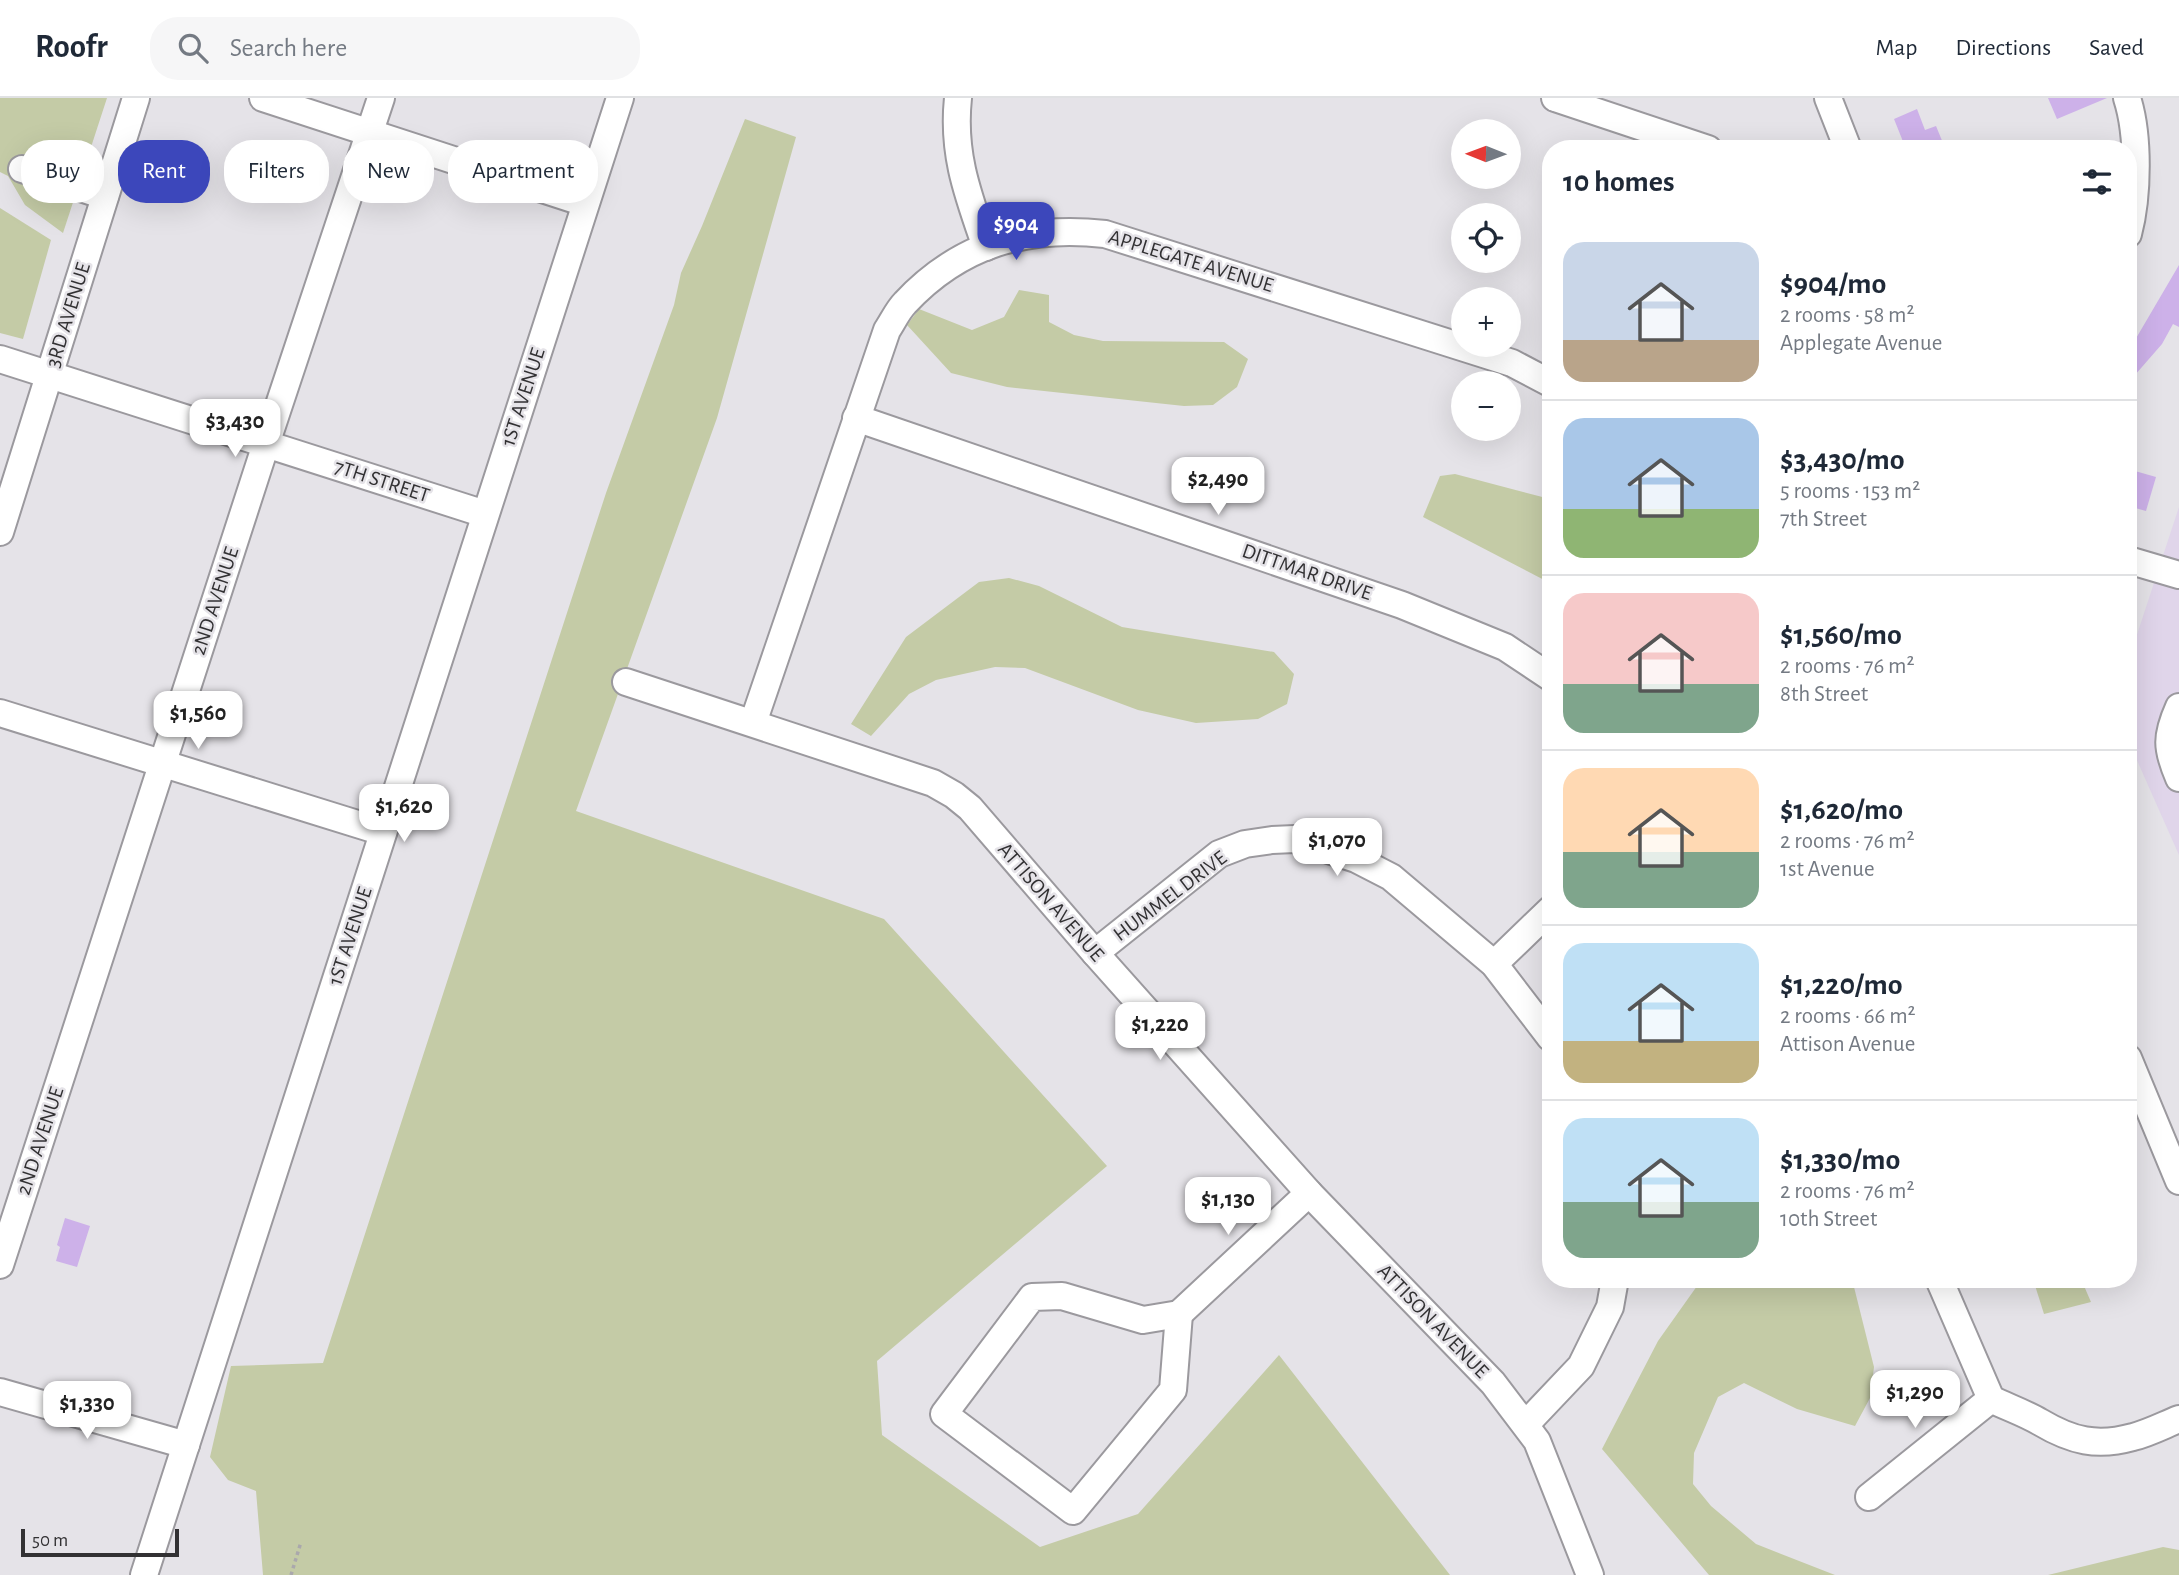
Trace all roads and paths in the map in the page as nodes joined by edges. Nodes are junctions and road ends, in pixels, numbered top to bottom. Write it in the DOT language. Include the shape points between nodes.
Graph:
graph roads {
  1 [pos="136,98"];
  2 [pos="263,98"];
  3 [pos="381,98"];
  4 [pos="620,98"];
  5 [pos="958,98"];
  6 [pos="1555,98"];
  7 [pos="1828,98"];
  8 [pos="2127,98"];
  9 [pos="369,133"];
  10 [pos="1681,140"];
  11 [pos="1844,140"];
  12 [pos="2134,140"];
  13 [pos="448,159"];
  14 [pos="598,164"];
  15 [pos="105,196"];
  16 [pos="585,203"];
  17 [pos="986,247"];
  18 [pos="0,359"];
  19 [pos="50,375"];
  20 [pos="1542,379"];
  21 [pos="856,418"];
  22 [pos="266,444"];
  23 [pos="485,514"];
  24 [pos="0,532"];
  25 [pos="2137,563"];
  26 [pos="2167,572"];
  27 [pos="1542,672"];
  28 [pos="626,682"];
  29 [pos="2179,707"];
  30 [pos="0,713"];
  31 [pos="753,723"];
  32 [pos="162,765"];
  33 [pos="2179,778"];
  34 [pos="383,832"];
  35 [pos="1542,918"];
  36 [pos="1095,953"];
  37 [pos="1494,964"];
  38 [pos="1542,1027"];
  39 [pos="2137,1080"];
  40 [pos="2179,1181"];
  41 [pos="1309,1194"];
  42 [pos="0,1265"];
  43 [pos="1613,1288"];
  44 [pos="1943,1288"];
  45 [pos="1179,1314"];
  46 [pos="0,1392"];
  47 [pos="1991,1399"];
  48 [pos="2179,1419"];
  49 [pos="1526,1424"];
  50 [pos="186,1445"];
  51 [pos="1869,1497"];
  52 [pos="301,1542"];
  53 [pos="1579,1572"];
  54 [pos="144,1575"];
  55 [pos="291,1575"];
  1 -- 15 [label="street, 3RD AVENUE"];
  2 -- 9 [label="street"];
  3 -- 9 [label="street, 2ND AVENUE"];
  4 -- 14 [label="street, 1ST AVENUE"];
  5 -- 17 [label="street" via="962,176"];
  6 -- 10 [label="street"];
  7 -- 11 [label="street"];
  8 -- 12 [label="street"];
  9 -- 13 [label="street"];
  9 -- 22 [label="street, 2ND AVENUE"];
  15 -- 19 [label="street, 3RD AVENUE"];
  16 -- 23 [label="street, 1ST AVENUE"];
  17 -- 20 [label="street, APPLEGATE AVENUE" via="1023,234 1105,233 1512,363"];
  17 -- 21 [label="street, APPLEGATE AVENUE" via="948,265 904,304 887,330"];
  18 -- 19 [label="street, 7TH STREET"];
  19 -- 22 [label="street, 7TH STREET"];
  19 -- 24 [label="street, 3RD AVENUE"];
  21 -- 27 [label="street, DITTMAR DRIVE" via="1402,605 1505,647"];
  21 -- 31 [label="street, APPLEGATE AVENUE"];
  22 -- 23 [label="street, 7TH STREET"];
  22 -- 32 [label="street, 2ND AVENUE"];
  23 -- 34 [label="street, 1ST AVENUE"];
  25 -- 26 [label="street"];
  28 -- 31 [label="street, ATTISON AVENUE"];
  29 -- 33 [label="street" via="2168,738"];
  30 -- 32 [label="street"];
  31 -- 36 [label="street, ATTISON AVENUE" via="933,783 954,795"];
  32 -- 34 [label="street"];
  32 -- 42 [label="street, 2ND AVENUE"];
  34 -- 50 [label="street, 1ST AVENUE"];
  35 -- 37 [label="street"];
  36 -- 37 [label="street, HUMMEL DRIVE" via="1219,854 1245,844 1295,839 1356,859 1391,877"];
  36 -- 41 [label="street, ATTISON AVENUE"];
  37 -- 38 [label="street, HUMMEL DRIVE"];
  39 -- 40 [label="street"];
  41 -- 45 [label="street"];
  41 -- 49 [label="street, ATTISON AVENUE" via="1493,1383"];
  43 -- 49 [label="street" via="1581,1366"];
  44 -- 47 [label="street"];
  45 -- 45 [label="street" via="1143,1320 1062,1296 1032,1297 944,1415 1073,1511 1173,1390"];
  46 -- 50 [label="street"];
  47 -- 48 [label="street" via="2072,1439 2133,1437"];
  47 -- 51 [label="street"];
  49 -- 53 [label="street, ATTISON AVENUE" via="1537,1441"];
  50 -- 54 [label="street, 1ST AVENUE"];
  52 -- 55 [label="path"];
}
